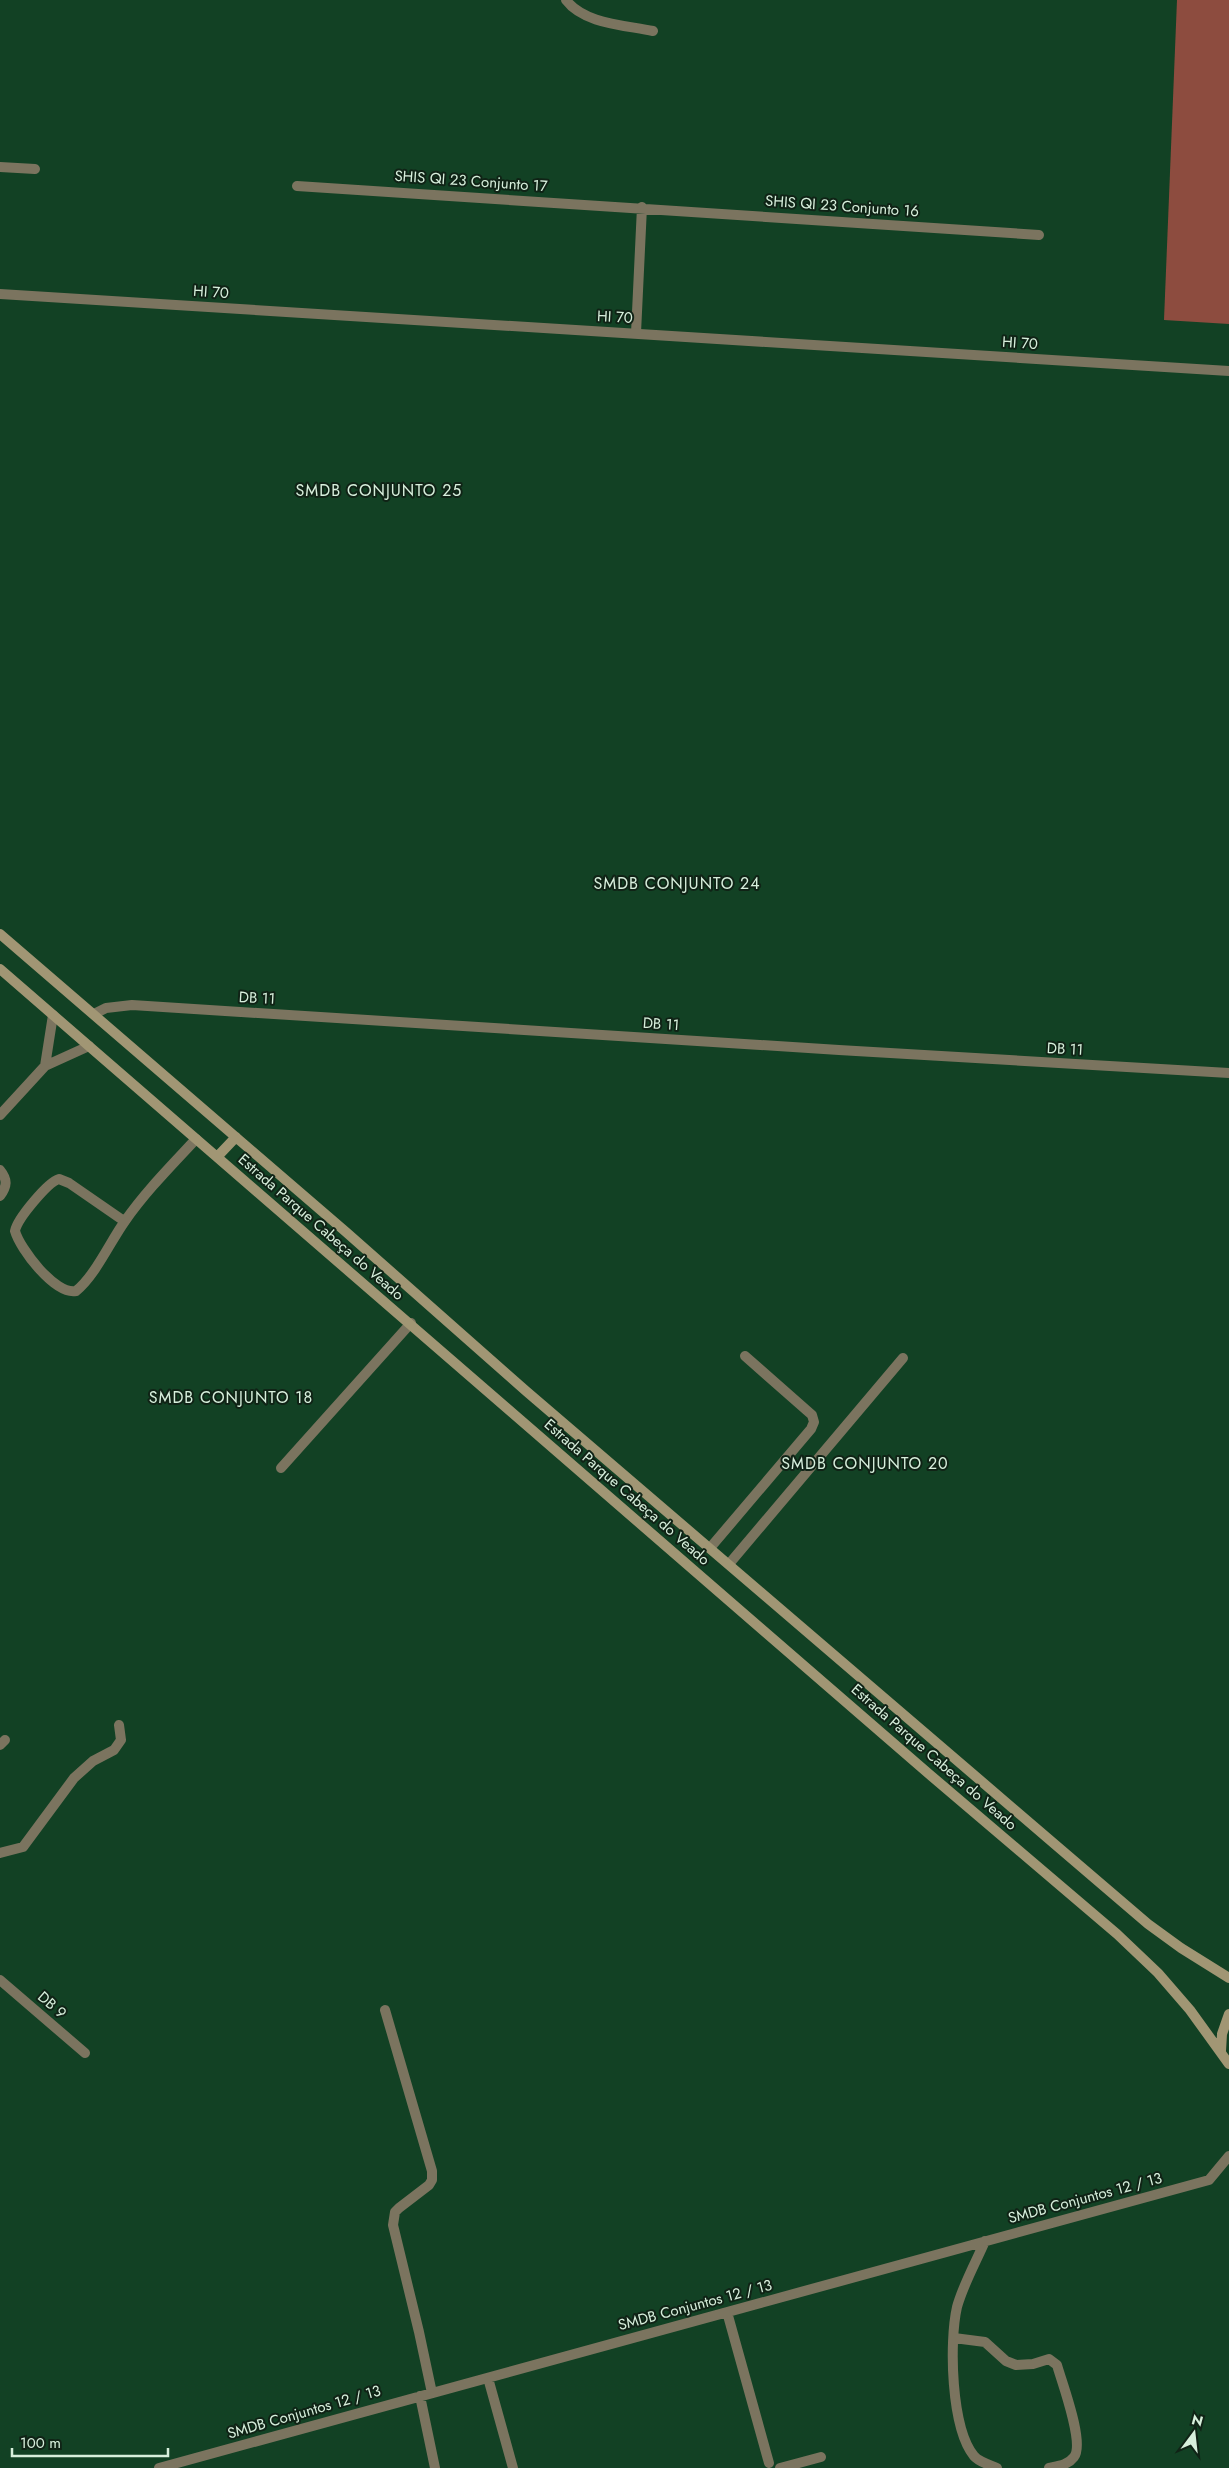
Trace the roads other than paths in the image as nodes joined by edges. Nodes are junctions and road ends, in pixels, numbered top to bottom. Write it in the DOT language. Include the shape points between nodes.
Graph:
graph roads {
  1 [pos="566,0"];
  2 [pos="653,31"];
  3 [pos="0,167"];
  4 [pos="35,169"];
  5 [pos="298,186"];
  6 [pos="642,207"];
  7 [pos="1039,235"];
  8 [pos="0,294"];
  9 [pos="636,333"];
  10 [pos="1229,371"];
  11 [pos="0,934"];
  12 [pos="1,971"];
  13 [pos="94,1014"];
  14 [pos="53,1015"];
  15 [pos="89,1046"];
  16 [pos="45,1066"];
  17 [pos="1229,1073"];
  18 [pos="0,1115"];
  19 [pos="236,1137"];
  20 [pos="196,1139"];
  21 [pos="216,1157"];
  22 [pos="0,1170"];
  23 [pos="0,1196"];
  24 [pos="124,1221"];
  25 [pos="411,1323"];
  26 [pos="745,1356"];
  27 [pos="903,1358"];
  28 [pos="281,1468"];
  29 [pos="710,1548"];
  30 [pos="729,1564"];
  31 [pos="119,1725"];
  32 [pos="0,1854"];
  33 [pos="1229,1978"];
  34 [pos="0,1980"];
  35 [pos="385,2010"];
  36 [pos="1229,2014"];
  37 [pos="1221,2051"];
  38 [pos="85,2053"];
  39 [pos="1229,2064"];
  40 [pos="1229,2156"];
  41 [pos="985,2240"];
  42 [pos="727,2312"];
  43 [pos="954,2338"];
  44 [pos="488,2378"];
  45 [pos="432,2393"];
  46 [pos="420,2396"];
  47 [pos="821,2457"];
  48 [pos="773,2467"];
  49 [pos="158,2468"];
  50 [pos="435,2468"];
  51 [pos="513,2468"];
  52 [pos="997,2468"];
  53 [pos="1049,2468"];
  1 -- 2 [label="street" via="586,16"];
  3 -- 4 [label="street"];
  5 -- 6 [label="street, SHIS QI 23 Conjunto 17"];
  6 -- 7 [label="street, SHIS QI 23 Conjunto 16"];
  6 -- 9 [label="street"];
  8 -- 9 [label="street, HI 70"];
  9 -- 10 [label="street, HI 70"];
  11 -- 13 [label="main road, Estrada Parque Cabeça do Veado"];
  12 -- 14 [label="main road, Estrada Parque Cabeça do Veado"];
  13 -- 17 [label="street, DB 11" via="106,1008 132,1005"];
  13 -- 19 [label="main road, Estrada Parque Cabeça do Veado"];
  14 -- 15 [label="main road, Estrada Parque Cabeça do Veado"];
  14 -- 16 [label="street"];
  15 -- 16 [label="street"];
  15 -- 20 [label="main road, Estrada Parque Cabeça do Veado"];
  16 -- 18 [label="street"];
  19 -- 21 [label="main road"];
  19 -- 29 [label="main road, Estrada Parque Cabeça do Veado"];
  20 -- 21 [label="main road, Estrada Parque Cabeça do Veado"];
  20 -- 24 [label="street"];
  21 -- 25 [label="main road, Estrada Parque Cabeça do Veado"];
  22 -- 23 [label="street" via="6,1183"];
  24 -- 24 [label="street" via="81,1287 70,1292 57,1286 42,1272 15,1231 19,1220 50,1184 59,1179"];
  25 -- 28 [label="street"];
  25 -- 37 [label="main road, Estrada Parque Cabeça do Veado" via="1117,1934 1158,1972"];
  26 -- 29 [label="street" via="812,1415 814,1422"];
  27 -- 30 [label="street"];
  29 -- 30 [label="main road, Estrada Parque Cabeça do Veado"];
  30 -- 33 [label="main road, Estrada Parque Cabeça do Veado" via="1148,1924"];
  31 -- 32 [label="street" via="121,1740 114,1750 93,1761 74,1778 23,1847"];
  34 -- 38 [label="street, DB 9"];
  35 -- 45 [label="street" via="433,2176 429,2185 395,2212 393,2225"];
  36 -- 37 [label="main road" via="1222,2034"];
  37 -- 39 [label="main road, Estrada Parque Cabeça do Veado"];
  40 -- 41 [label="street, SMDB Conjuntos 12 / 13" via="1208,2180"];
  41 -- 42 [label="street, SMDB Conjuntos 12 / 13"];
  41 -- 43 [label="street" via="958,2305"];
  42 -- 44 [label="street, SMDB Conjuntos 12 / 13"];
  42 -- 48 [label="street"];
  43 -- 52 [label="street" via="958,2418 965,2440 975,2457"];
  43 -- 53 [label="street" via="985,2342 1006,2361 1016,2365 1049,2359 1057,2365 1078,2443 1069,2462"];
  44 -- 45 [label="street, SMDB Conjuntos 12 / 13"];
  44 -- 51 [label="street"];
  45 -- 46 [label="street, SMDB Conjuntos 12 / 13"];
  46 -- 49 [label="street, SMDB Conjuntos 12 / 13"];
  46 -- 50 [label="street"];
  47 -- 48 [label="street"];
}
